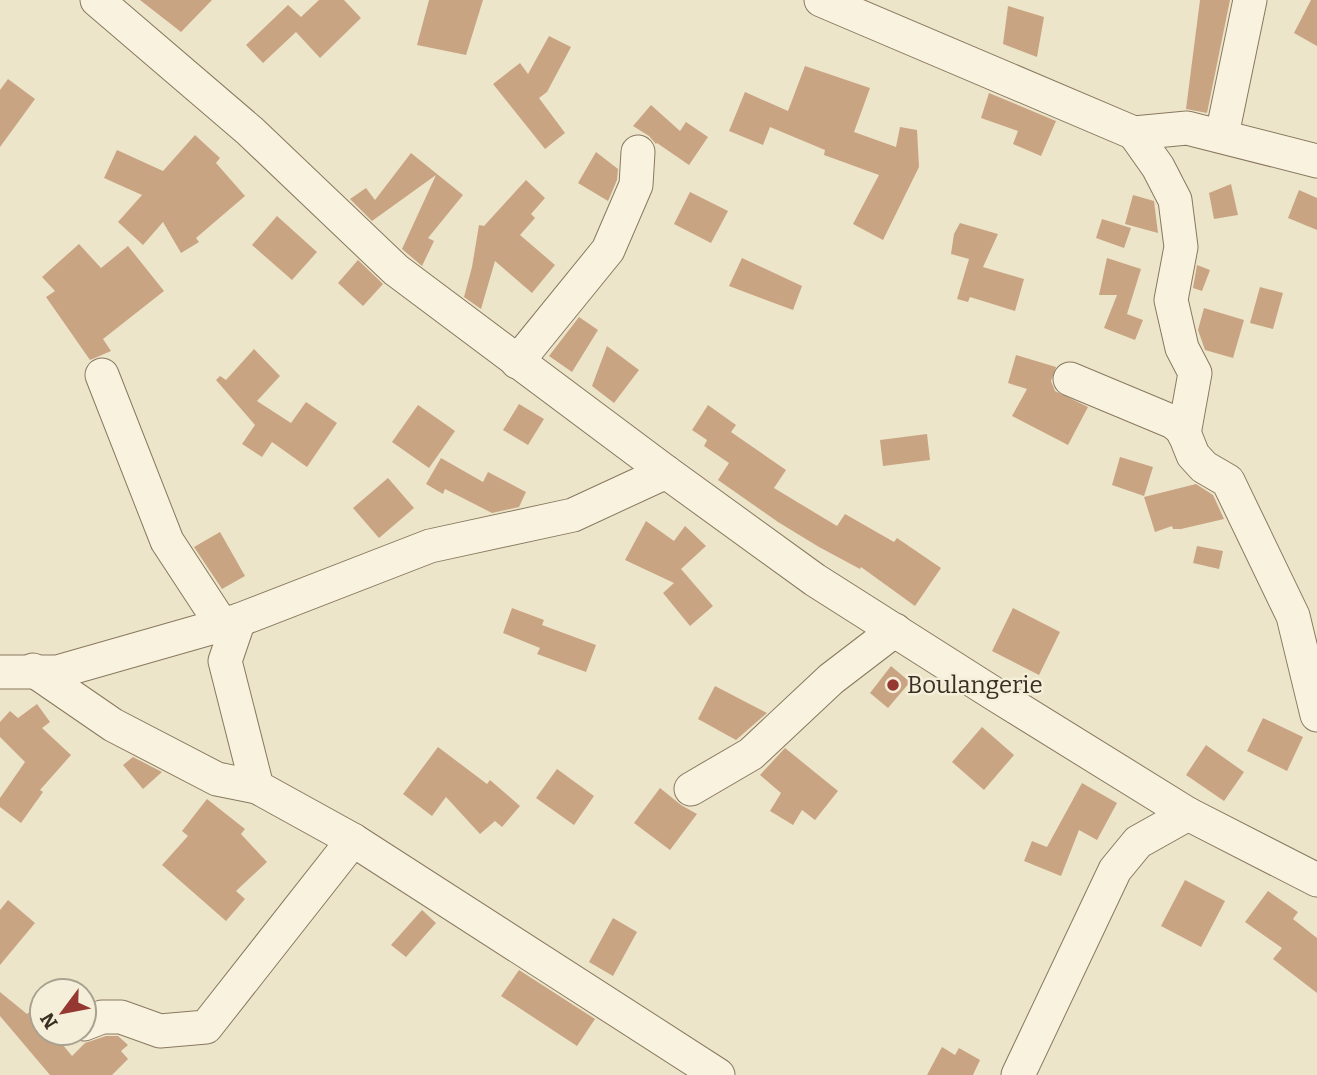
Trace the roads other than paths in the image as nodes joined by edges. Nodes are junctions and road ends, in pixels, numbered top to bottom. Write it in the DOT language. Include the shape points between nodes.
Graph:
graph roads {
  1 [pos="97,0"];
  2 [pos="821,0"];
  3 [pos="1250,0"];
  4 [pos="1134,133"];
  5 [pos="1222,135"];
  6 [pos="638,152"];
  7 [pos="1317,160"];
  8 [pos="517,362"];
  9 [pos="102,375"];
  10 [pos="1069,379"];
  11 [pos="1184,434"];
  12 [pos="666,472"];
  13 [pos="230,622"];
  14 [pos="895,630"];
  15 [pos="33,670"];
  16 [pos="0,672"];
  17 [pos="1317,715"];
  18 [pos="257,787"];
  19 [pos="691,789"];
  20 [pos="1188,814"];
  21 [pos="353,840"];
  22 [pos="1317,880"];
  23 [pos="98,1019"];
  24 [pos="718,1075"];
  25 [pos="1018,1075"];
  1 -- 8 [label="street" via="250,131 396,270"];
  2 -- 4 [label="street"];
  3 -- 5 [label="street"];
  4 -- 5 [label="street" via="1187,128"];
  4 -- 11 [label="street" via="1175,200 1181,247 1171,300 1182,348 1195,373"];
  5 -- 7 [label="street"];
  6 -- 8 [label="street" via="636,185 608,250"];
  8 -- 12 [label="street"];
  9 -- 13 [label="street" via="167,541"];
  10 -- 11 [label="street" via="1173,422"];
  11 -- 17 [label="street" via="1204,467 1228,481 1293,616"];
  12 -- 13 [label="street" via="573,515 430,546"];
  12 -- 14 [label="street"];
  13 -- 15 [label="street" via="57,672"];
  13 -- 18 [label="street" via="225,661"];
  14 -- 19 [label="street" via="831,679 751,754"];
  14 -- 20 [label="street"];
  15 -- 16 [label="street"];
  15 -- 18 [label="street" via="113,725 206,774"];
  18 -- 21 [label="street"];
  20 -- 22 [label="street"];
  20 -- 25 [label="street" via="1138,842 1115,870"];
  21 -- 23 [label="street" via="206,1027 160,1031 121,1017"];
  21 -- 24 [label="street"];
}
